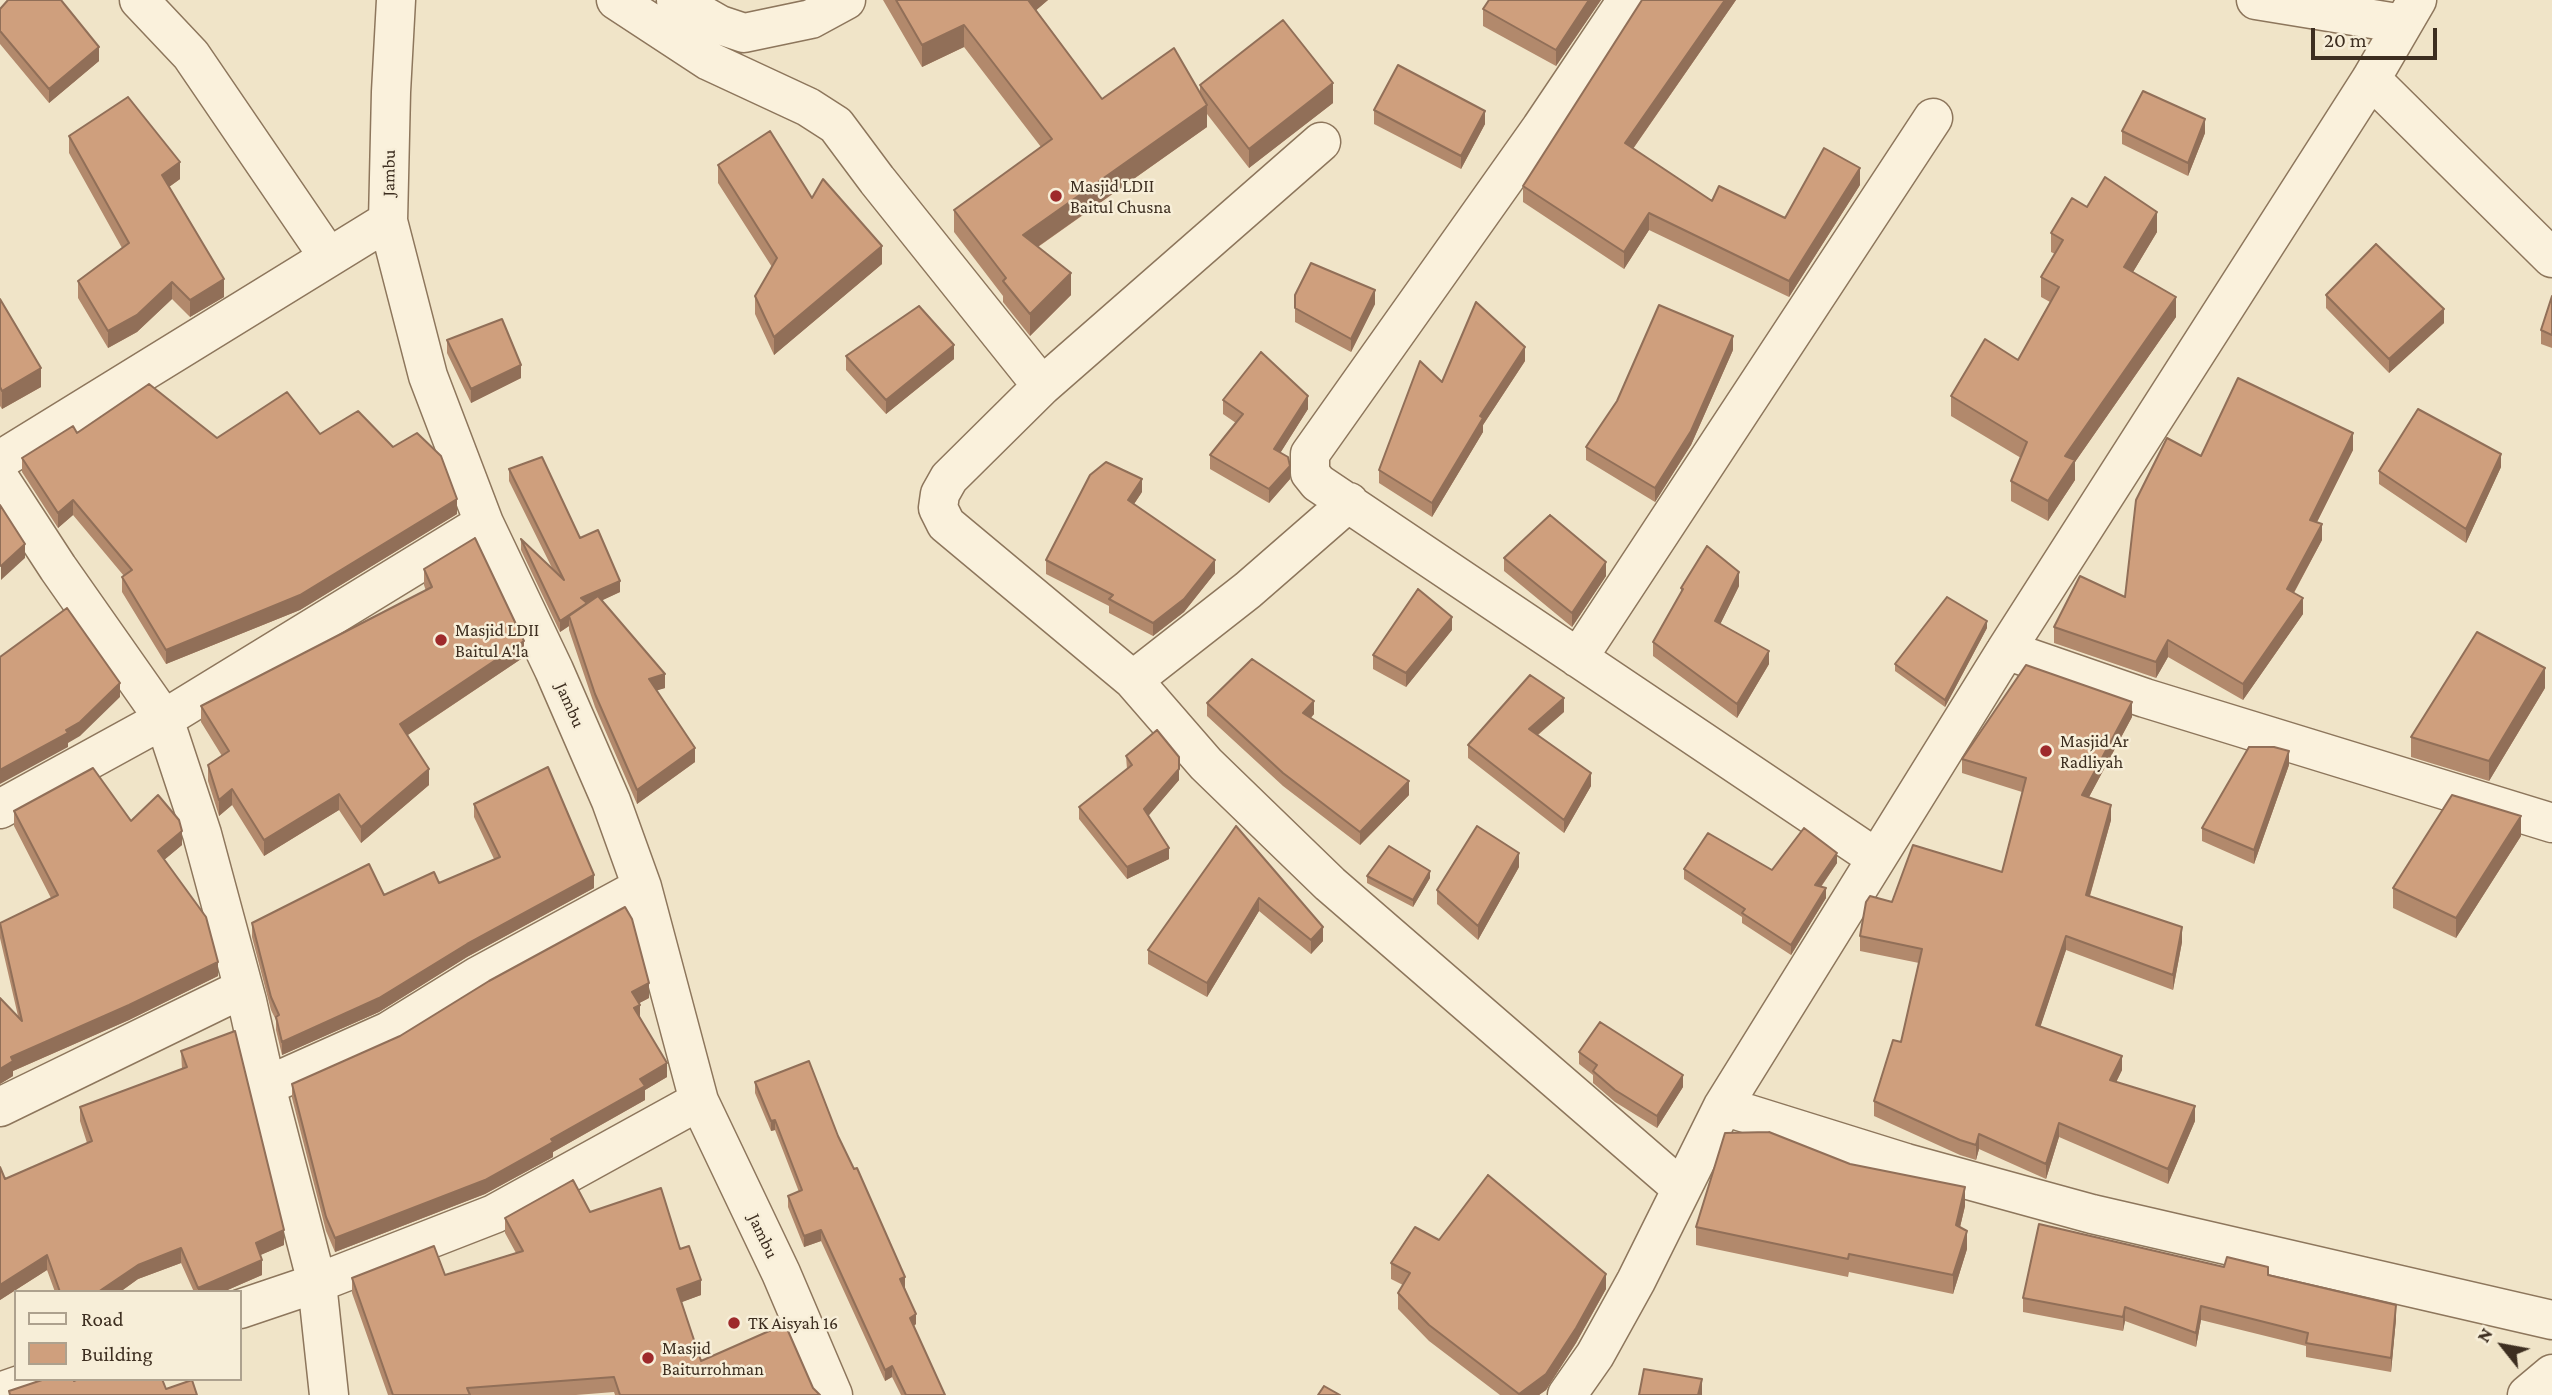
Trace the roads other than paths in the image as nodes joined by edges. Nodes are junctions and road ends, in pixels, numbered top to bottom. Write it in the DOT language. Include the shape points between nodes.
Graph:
graph roads {
  1 [pos="139,0"];
  2 [pos="396,0"];
  3 [pos="616,0"];
  4 [pos="676,0"];
  5 [pos="846,0"];
  6 [pos="1627,0"];
  7 [pos="2256,0"];
  8 [pos="2410,12"];
  9 [pos="2371,79"];
  10 [pos="1933,118"];
  11 [pos="1321,142"];
  12 [pos="388,221"];
  13 [pos="328,256"];
  14 [pos="2552,258"];
  15 [pos="1042,386"];
  16 [pos="0,460"];
  17 [pos="0,479"];
  18 [pos="1349,502"];
  19 [pos="484,523"];
  20 [pos="2006,650"];
  21 [pos="1578,658"];
  22 [pos="1133,680"];
  23 [pos="164,719"];
  24 [pos="0,809"];
  25 [pos="2552,822"];
  26 [pos="1876,858"];
  27 [pos="642,887"];
  28 [pos="242,989"];
  29 [pos="266,1086"];
  30 [pos="699,1101"];
  31 [pos="1723,1106"];
  32 [pos="0,1107"];
  33 [pos="1681,1188"];
  34 [pos="317,1283"];
  35 [pos="242,1308"];
  36 [pos="2552,1320"];
  37 [pos="2552,1374"];
  38 [pos="31,1381"];
  39 [pos="0,1392"];
  40 [pos="329,1395"];
  41 [pos="832,1395"];
  42 [pos="1567,1395"];
  43 [pos="2527,1395"];
  1 -- 13 [label="street" via="191,55"];
  2 -- 12 [label="street, Jambu"];
  3 -- 15 [label="street" via="709,61 836,125"];
  4 -- 5 [label="street" via="744,33 811,19"];
  6 -- 18 [label="street" via="1310,454 1310,472 1318,483"];
  7 -- 8 [label="street"];
  8 -- 9 [label="street"];
  9 -- 14 [label="street"];
  9 -- 20 [label="street"];
  10 -- 21 [label="street"];
  11 -- 15 [label="street"];
  12 -- 13 [label="street"];
  12 -- 19 [label="street, Jambu" via="428,376"];
  13 -- 16 [label="street"];
  15 -- 22 [label="street" via="949,478 938,508 946,524"];
  17 -- 23 [label="street"];
  18 -- 21 [label="street"];
  18 -- 22 [label="street" via="1248,590"];
  19 -- 23 [label="street"];
  19 -- 27 [label="street, Jambu" via="611,801"];
  20 -- 25 [label="street" via="2145,698"];
  20 -- 26 [label="street"];
  21 -- 26 [label="street"];
  22 -- 33 [label="street" via="1206,764 1330,884"];
  23 -- 24 [label="street"];
  23 -- 28 [label="street" via="202,834"];
  26 -- 31 [label="street"];
  27 -- 29 [label="street" via="478,976 389,1031"];
  27 -- 30 [label="street, Jambu"];
  28 -- 29 [label="street"];
  28 -- 32 [label="street"];
  29 -- 34 [label="street"];
  30 -- 34 [label="street" via="494,1214"];
  30 -- 41 [label="street, Jambu"];
  31 -- 33 [label="street"];
  31 -- 36 [label="street" via="2092,1214"];
  33 -- 42 [label="street" via="1636,1281"];
  34 -- 35 [label="street"];
  34 -- 40 [label="street"];
  37 -- 43 [label="street"];
  38 -- 39 [label="street"];
}
